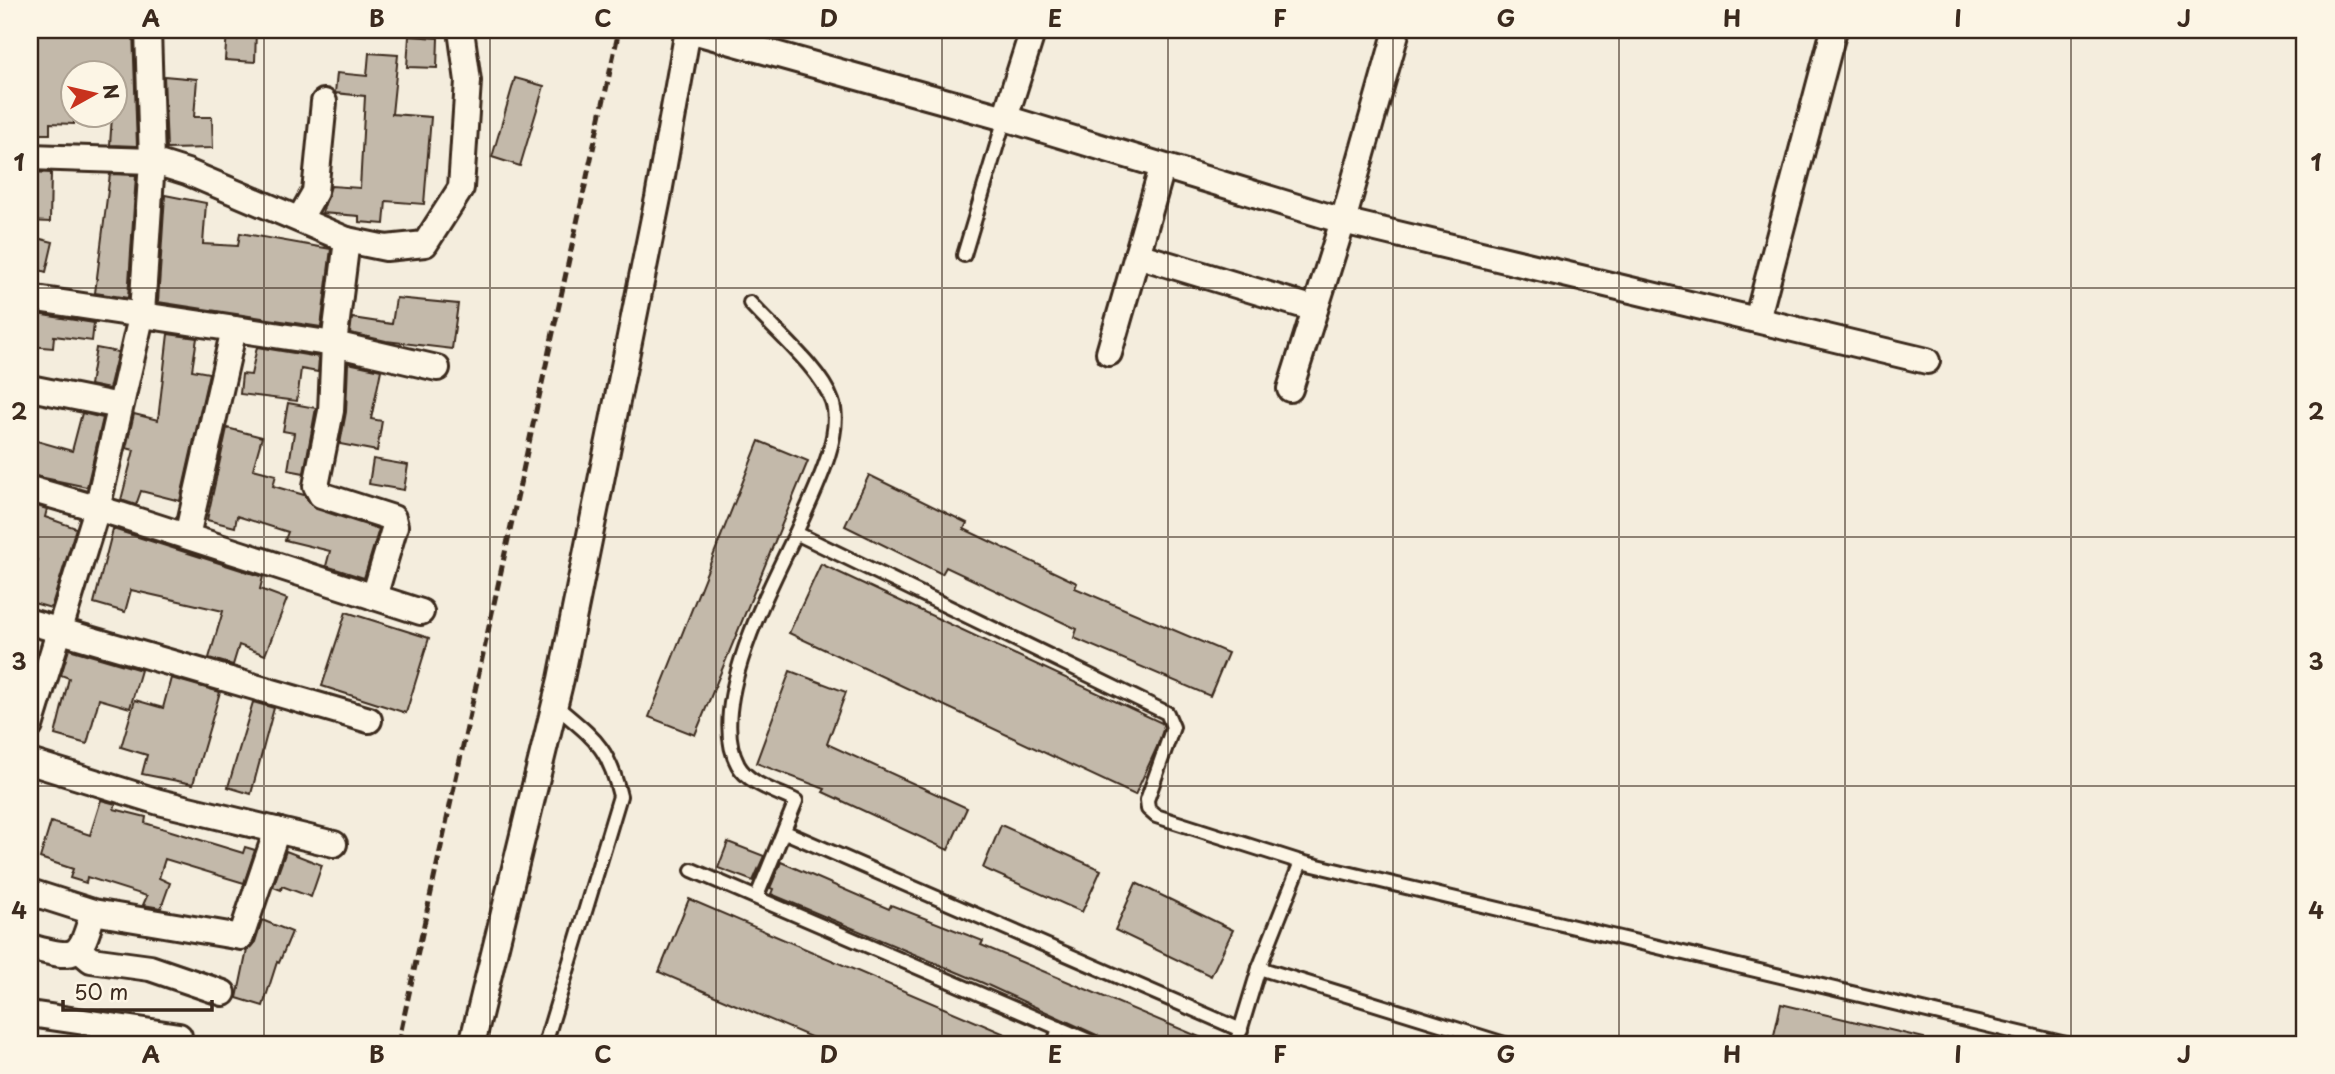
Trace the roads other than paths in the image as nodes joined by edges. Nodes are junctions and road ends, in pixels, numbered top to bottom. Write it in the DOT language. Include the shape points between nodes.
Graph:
graph roads {
  1 [pos="148,30"];
  2 [pos="461,30"];
  3 [pos="689,30"];
  4 [pos="1033,30"];
  5 [pos="1397,30"];
  6 [pos="1834,30"];
  7 [pos="324,102"];
  8 [pos="1005,118"];
  9 [pos="30,157"];
  10 [pos="152,162"];
  11 [pos="1161,168"];
  12 [pos="300,218"];
  13 [pos="1343,220"];
  14 [pos="347,240"];
  15 [pos="964,255"];
  16 [pos="1137,255"];
  17 [pos="30,298"];
  18 [pos="750,303"];
  19 [pos="1315,309"];
  20 [pos="142,313"];
  21 [pos="1757,320"];
  22 [pos="234,329"];
  23 [pos="334,344"];
  24 [pos="1109,353"];
  25 [pos="1927,361"];
  26 [pos="436,368"];
  27 [pos="30,388"];
  28 [pos="1290,389"];
  29 [pos="120,406"];
  30 [pos="30,489"];
  31 [pos="97,509"];
  32 [pos="796,533"];
  33 [pos="187,536"];
  34 [pos="374,597"];
  35 [pos="421,612"];
  36 [pos="30,622"];
  37 [pos="60,630"];
  38 [pos="555,705"];
  39 [pos="369,720"];
  40 [pos="30,726"];
  41 [pos="30,762"];
  42 [pos="277,830"];
  43 [pos="785,832"];
  44 [pos="334,844"];
  45 [pos="1301,862"];
  46 [pos="692,870"];
  47 [pos="30,891"];
  48 [pos="757,896"];
  49 [pos="93,912"];
  50 [pos="30,947"];
  51 [pos="79,950"];
  52 [pos="1259,968"];
  53 [pos="223,993"];
  54 [pos="30,1014"];
  55 [pos="1059,1028"];
  56 [pos="1241,1030"];
  57 [pos="179,1036"];
  58 [pos="472,1044"];
  59 [pos="545,1044"];
  60 [pos="1054,1044"];
  61 [pos="1096,1044"];
  62 [pos="1236,1044"];
  63 [pos="1505,1044"];
  64 [pos="2066,1044"];
  1 -- 10 [label="street"];
  2 -- 14 [label="street" via="468,80 461,188 425,244 386,248"];
  3 -- 8 [label="street"];
  3 -- 38 [label="street"];
  4 -- 8 [label="street"];
  5 -- 13 [label="street"];
  6 -- 21 [label="street"];
  7 -- 12 [label="street" via="315,192"];
  8 -- 11 [label="street"];
  8 -- 15 [label="lane"];
  9 -- 10 [label="street"];
  10 -- 12 [label="street"];
  10 -- 20 [label="street"];
  11 -- 13 [label="street"];
  11 -- 16 [label="street"];
  12 -- 14 [label="street"];
  13 -- 19 [label="street"];
  13 -- 21 [label="street"];
  14 -- 23 [label="street"];
  16 -- 19 [label="street"];
  16 -- 24 [label="street"];
  17 -- 20 [label="street"];
  18 -- 32 [label="lane" via="818,377 832,401 836,420"];
  19 -- 28 [label="street"];
  20 -- 22 [label="street"];
  20 -- 29 [label="street"];
  21 -- 25 [label="street"];
  22 -- 23 [label="street"];
  22 -- 33 [label="street"];
  23 -- 26 [label="street"];
  23 -- 34 [label="street" via="331,411 316,486 321,495 393,518 396,526"];
  27 -- 29 [label="street"];
  29 -- 31 [label="street"];
  30 -- 31 [label="street"];
  31 -- 33 [label="street"];
  31 -- 37 [label="street"];
  32 -- 43 [label="lane" via="770,587 731,691 729,720 738,766 750,778 796,801"];
  32 -- 45 [label="lane" via="1167,713 1174,727 1147,800 1149,809 1156,816"];
  33 -- 34 [label="street"];
  34 -- 35 [label="street"];
  36 -- 37 [label="street"];
  37 -- 39 [label="street"];
  37 -- 40 [label="street"];
  38 -- 58 [label="street"];
  38 -- 59 [label="lane" via="601,744 614,768 620,796"];
  41 -- 42 [label="street" via="159,802"];
  42 -- 44 [label="street"];
  42 -- 49 [label="street" via="241,937"];
  43 -- 48 [label="lane"];
  43 -- 56 [label="lane"];
  45 -- 52 [label="lane"];
  45 -- 64 [label="lane"];
  46 -- 48 [label="lane"];
  47 -- 49 [label="street"];
  48 -- 55 [label="lane"];
  49 -- 51 [label="street"];
  50 -- 51 [label="street" via="59,955"];
  51 -- 53 [label="street" via="91,960 150,968"];
  52 -- 56 [label="lane"];
  52 -- 63 [label="lane"];
  54 -- 57 [label="street"];
  55 -- 60 [label="lane"];
  55 -- 61 [label="lane"];
  56 -- 62 [label="lane"];
}
